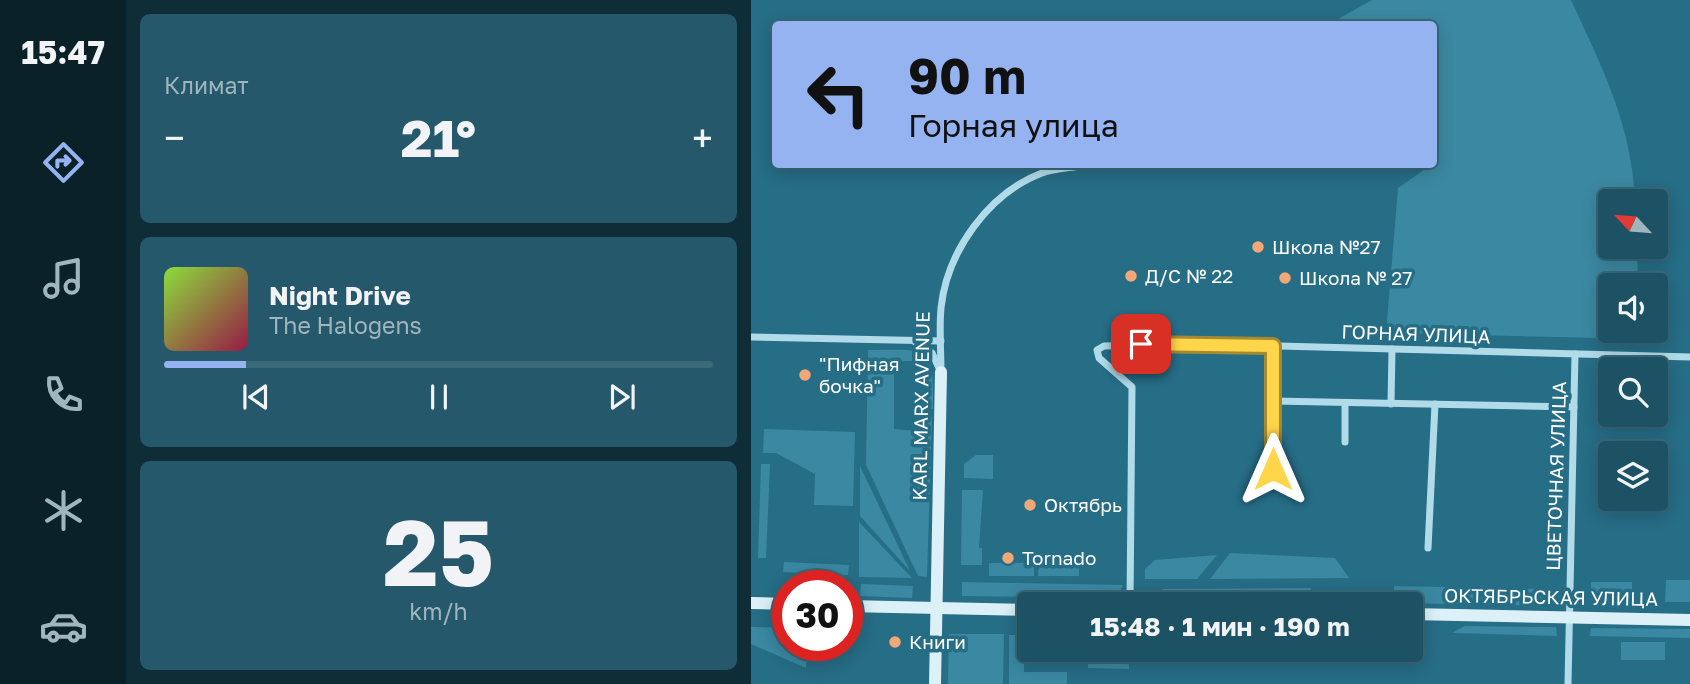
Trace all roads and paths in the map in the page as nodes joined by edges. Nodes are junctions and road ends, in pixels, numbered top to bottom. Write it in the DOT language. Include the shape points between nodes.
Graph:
graph roads {
  1 [pos="1067,168"];
  2 [pos="751,337"];
  3 [pos="907,340"];
  4 [pos="941,341"];
  5 [pos="1273,346"];
  6 [pos="1392,349"];
  7 [pos="1575,354"];
  8 [pos="1690,357"];
  9 [pos="941,372"];
  10 [pos="1273,401"];
  11 [pos="1345,403"];
  12 [pos="1391,404"];
  13 [pos="1435,404"];
  14 [pos="1574,407"];
  15 [pos="1345,442"];
  16 [pos="1273,469"];
  17 [pos="1428,548"];
  18 [pos="1130,592"];
  19 [pos="751,603"];
  20 [pos="772,604"];
  21 [pos="863,606"];
  22 [pos="936,608"];
  23 [pos="1017,610"];
  24 [pos="1423,614"];
  25 [pos="1568,617"];
  26 [pos="1690,620"];
  27 [pos="935,684"];
  28 [pos="1568,684"];
  1 -- 4 [label="street, KARL MARX AVENUE" via="1043,172 1000,195 976,222 955,260 941,306"];
  2 -- 3 [label="street"];
  3 -- 4 [label="street"];
  3 -- 9 [label="street" via="932,353"];
  4 -- 9 [label="street, KARL MARX AVENUE"];
  5 -- 6 [label="street, ГОРНАЯ УЛИЦА"];
  5 -- 10 [label="street"];
  5 -- 18 [label="street, ГОРНАЯ УЛИЦА" via="1141,344 1097,350 1099,358 1132,387"];
  6 -- 7 [label="street, ГОРНАЯ УЛИЦА"];
  6 -- 12 [label="street"];
  7 -- 8 [label="street, ГОРНАЯ УЛИЦА"];
  7 -- 14 [label="street, ЦВЕТОЧНАЯ УЛИЦА"];
  9 -- 22 [label="street, KARL MARX AVENUE"];
  10 -- 11 [label="street"];
  10 -- 16 [label="street"];
  11 -- 12 [label="street"];
  11 -- 15 [label="street"];
  12 -- 13 [label="street"];
  13 -- 14 [label="street"];
  13 -- 17 [label="street"];
  14 -- 25 [label="street, ЦВЕТОЧНАЯ УЛИЦА"];
  19 -- 20 [label="street"];
  21 -- 22 [label="street"];
  22 -- 23 [label="street"];
  22 -- 27 [label="street, KARL MARX AVENUE"];
  24 -- 25 [label="street, ОКТЯБРЬСКАЯ УЛИЦА"];
  25 -- 26 [label="street, ОКТЯБРЬСКАЯ УЛИЦА"];
  25 -- 28 [label="street, ЦВЕТОЧНАЯ УЛИЦА"];
}
